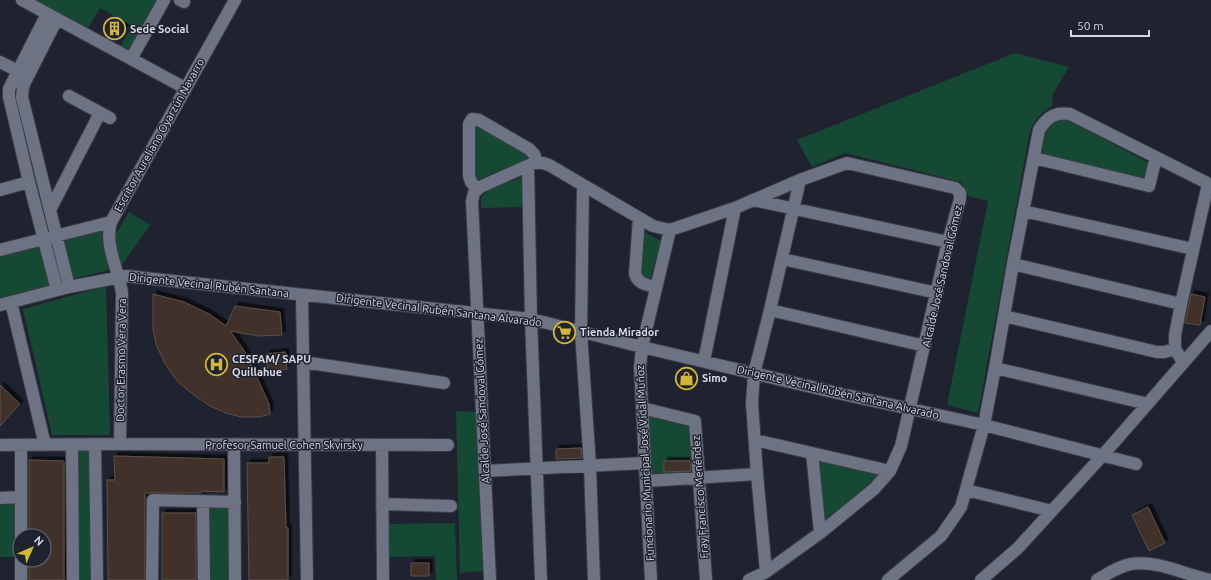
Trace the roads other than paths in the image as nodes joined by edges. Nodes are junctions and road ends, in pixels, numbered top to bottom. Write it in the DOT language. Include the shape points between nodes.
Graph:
graph roads {
  1 [pos="22,0"];
  2 [pos="164,0"];
  3 [pos="235,0"];
  4 [pos="52,16"];
  5 [pos="131,59"];
  6 [pos="0,62"];
  7 [pos="18,71"];
  8 [pos="185,88"];
  9 [pos="69,96"];
  10 [pos="1034,158"];
  11 [pos="1156,158"];
  12 [pos="532,164"];
  13 [pos="800,180"];
  14 [pos="28,182"];
  15 [pos="1210,184"];
  16 [pos="583,185"];
  17 [pos="477,189"];
  18 [pos="0,190"];
  19 [pos="753,200"];
  20 [pos="735,208"];
  21 [pos="794,209"];
  22 [pos="50,210"];
  23 [pos="1023,211"];
  24 [pos="638,218"];
  25 [pos="111,222"];
  26 [pos="670,230"];
  27 [pos="57,236"];
  28 [pos="43,239"];
  29 [pos="948,242"];
  30 [pos="1193,249"];
  31 [pos="0,250"];
  32 [pos="782,259"];
  33 [pos="1013,264"];
  34 [pos="118,276"];
  35 [pos="69,287"];
  36 [pos="656,287"];
  37 [pos="57,290"];
  38 [pos="937,293"];
  39 [pos="302,294"];
  40 [pos="6,303"];
  41 [pos="1181,304"];
  42 [pos="770,310"];
  43 [pos="477,313"];
  44 [pos="1004,316"];
  45 [pos="531,319"];
  46 [pos="1211,331"];
  47 [pos="581,332"];
  48 [pos="925,346"];
  49 [pos="642,347"];
  50 [pos="1176,349"];
  51 [pos="303,362"];
  52 [pos="704,362"];
  53 [pos="1184,362"];
  54 [pos="995,368"];
  55 [pos="754,374"];
  56 [pos="444,383"];
  57 [pos="1148,404"];
  58 [pos="642,408"];
  59 [pos="910,409"];
  60 [pos="984,426"];
  61 [pos="755,440"];
  62 [pos="95,444"];
  63 [pos="120,444"];
  64 [pos="21,445"];
  65 [pos="45,445"];
  66 [pos="72,445"];
  67 [pos="234,445"];
  68 [pos="304,445"];
  69 [pos="382,445"];
  70 [pos="448,445"];
  71 [pos="0,446"];
  72 [pos="812,453"];
  73 [pos="1103,455"];
  74 [pos="645,463"];
  75 [pos="1136,464"];
  76 [pos="590,466"];
  77 [pos="537,468"];
  78 [pos="485,470"];
  79 [pos="890,471"];
  80 [pos="757,474"];
  81 [pos="699,477"];
  82 [pos="646,481"];
  83 [pos="966,490"];
  84 [pos="21,497"];
  85 [pos="0,498"];
  86 [pos="203,501"];
  87 [pos="235,502"];
  88 [pos="382,504"];
  89 [pos="451,506"];
  90 [pos="1052,511"];
  91 [pos="21,528"];
  92 [pos="820,533"];
  93 [pos="21,568"];
  94 [pos="766,572"];
  95 [pos="21,580"];
  96 [pos="74,580"];
  97 [pos="97,580"];
  98 [pos="152,580"];
  99 [pos="204,580"];
  100 [pos="235,580"];
  101 [pos="307,580"];
  102 [pos="383,580"];
  103 [pos="490,580"];
  104 [pos="541,580"];
  105 [pos="594,580"];
  106 [pos="651,580"];
  107 [pos="706,580"];
  108 [pos="749,580"];
  109 [pos="888,580"];
  110 [pos="981,580"];
  111 [pos="1097,580"];
  112 [pos="1211,580"];
  1 -- 4 [label="street"];
  2 -- 5 [label="street"];
  3 -- 8 [label="street, Escritor Aureliano Oyarzún Navarro"];
  4 -- 5 [label="street"];
  4 -- 7 [label="street"];
  4 -- 22 [label="street" via="23,87 22,97"];
  5 -- 8 [label="street"];
  6 -- 7 [label="street"];
  7 -- 14 [label="street" via="9,89 9,97"];
  8 -- 25 [label="street, Escritor Aureliano Oyarzún Navarro"];
  9 -- 22 [label="street" via="105,116"];
  10 -- 11 [label="street" via="1149,186"];
  10 -- 11 [label="street" via="1039,130 1044,122 1057,113 1063,113 1070,114"];
  10 -- 23 [label="street"];
  11 -- 15 [label="street"];
  12 -- 16 [label="street" via="549,165"];
  12 -- 17 [label="street" via="485,183"];
  12 -- 17 [label="street" via="534,154 479,120 472,119 469,124 469,176"];
  12 -- 45 [label="street"];
  13 -- 19 [label="street, Alcalde José Sandoval Gómez"];
  13 -- 21 [label="street"];
  13 -- 29 [label="street, Alcalde José Sandoval Gómez" via="851,163 952,186 959,191 960,196"];
  14 -- 18 [label="street"];
  14 -- 28 [label="street"];
  15 -- 30 [label="street"];
  16 -- 24 [label="street"];
  16 -- 47 [label="street"];
  17 -- 43 [label="street, Alcalde José Sandoval Gómez" via="472,201"];
  19 -- 20 [label="street, Alcalde José Sandoval Gómez"];
  19 -- 21 [label="street"];
  20 -- 26 [label="street, Alcalde José Sandoval Gómez"];
  20 -- 52 [label="street"];
  21 -- 29 [label="street"];
  21 -- 32 [label="street"];
  22 -- 27 [label="street"];
  23 -- 30 [label="street"];
  23 -- 33 [label="street"];
  24 -- 26 [label="street" via="653,226"];
  24 -- 36 [label="street" via="636,278 642,283"];
  25 -- 27 [label="street"];
  25 -- 34 [label="street, Escritor Aureliano Oyarzún Navarro" via="109,242"];
  26 -- 36 [label="street, Funcionario Municipal José Vidal Muñoz"];
  27 -- 28 [label="street"];
  27 -- 35 [label="street"];
  28 -- 31 [label="street"];
  28 -- 37 [label="street"];
  29 -- 38 [label="street, Alcalde José Sandoval Gómez"];
  30 -- 41 [label="street"];
  32 -- 38 [label="street"];
  32 -- 42 [label="street"];
  33 -- 41 [label="street"];
  33 -- 44 [label="street"];
  34 -- 35 [label="street, Dirigente Vecinal Rubén Santana"];
  34 -- 39 [label="street, Dirigente Vecinal Rubén Santana"];
  34 -- 63 [label="street, Doctor Erasmo Vera Vera" via="122,294"];
  35 -- 37 [label="street, Dirigente Vecinal Rubén Santana"];
  36 -- 49 [label="street, Funcionario Municipal José Vidal Muñoz"];
  37 -- 40 [label="street, Dirigente Vecinal Rubén Santana"];
  38 -- 48 [label="street, Alcalde José Sandoval Gómez"];
  39 -- 43 [label="street, Dirigente Vecinal Rubén Santana Alvarado"];
  39 -- 51 [label="street"];
  40 -- 65 [label="street"];
  41 -- 50 [label="street" via="1175,335"];
  42 -- 48 [label="street"];
  42 -- 55 [label="street"];
  43 -- 45 [label="street, Dirigente Vecinal Rubén Santana Alvarado"];
  43 -- 78 [label="street, Alcalde José Sandoval Gómez"];
  44 -- 50 [label="street" via="1158,352"];
  44 -- 54 [label="street"];
  45 -- 47 [label="street, Dirigente Vecinal Rubén Santana Alvarado"];
  45 -- 77 [label="street"];
  46 -- 53 [label="street"];
  47 -- 49 [label="street, Dirigente Vecinal Rubén Santana Alvarado"];
  47 -- 76 [label="street"];
  48 -- 59 [label="street, Alcalde José Sandoval Gómez"];
  49 -- 52 [label="street, Dirigente Vecinal Rubén Santana Alvarado"];
  49 -- 58 [label="street, Funcionario Municipal José Vidal Muñoz"];
  50 -- 53 [label="street"];
  51 -- 56 [label="street"];
  51 -- 68 [label="street"];
  52 -- 55 [label="street, Dirigente Vecinal Rubén Santana Alvarado"];
  53 -- 57 [label="street"];
  54 -- 57 [label="street"];
  54 -- 60 [label="street"];
  55 -- 59 [label="street, Dirigente Vecinal Rubén Santana Alvarado"];
  55 -- 61 [label="street" via="752,403"];
  57 -- 73 [label="street"];
  58 -- 74 [label="street, Funcionario Municipal José Vidal Muñoz"];
  58 -- 81 [label="street, Fray Francisco Menéndez" via="695,421"];
  59 -- 60 [label="street, Dirigente Vecinal Rubén Santana Alvarado"];
  59 -- 79 [label="street, Alcalde José Sandoval Gómez" via="901,446"];
  60 -- 73 [label="street, Dirigente Vecinal Rubén Santana Alvarado"];
  60 -- 83 [label="street"];
  61 -- 72 [label="street"];
  61 -- 80 [label="street"];
  62 -- 63 [label="street, Profesor Samuel Cohen Skvirsky"];
  62 -- 66 [label="street, Profesor Samuel Cohen Skvirsky"];
  62 -- 97 [label="street"];
  63 -- 67 [label="street, Profesor Samuel Cohen Skvirsky"];
  64 -- 65 [label="street, Profesor Samuel Cohen Skvirsky"];
  64 -- 71 [label="street, Profesor Samuel Cohen Skvirsky"];
  64 -- 84 [label="street"];
  65 -- 66 [label="street, Profesor Samuel Cohen Skvirsky"];
  66 -- 96 [label="street"];
  67 -- 68 [label="street, Profesor Samuel Cohen Skvirsky"];
  67 -- 87 [label="street"];
  68 -- 69 [label="street, Profesor Samuel Cohen Skvirsky"];
  68 -- 101 [label="street"];
  69 -- 70 [label="street, Profesor Samuel Cohen Skvirsky"];
  69 -- 88 [label="street"];
  72 -- 79 [label="street"];
  72 -- 92 [label="street"];
  73 -- 75 [label="street, Dirigente Vecinal Rubén Santana Alvarado"];
  73 -- 90 [label="street"];
  74 -- 76 [label="street"];
  74 -- 82 [label="street, Funcionario Municipal José Vidal Muñoz"];
  76 -- 77 [label="street"];
  76 -- 105 [label="street"];
  77 -- 78 [label="street"];
  77 -- 104 [label="street"];
  78 -- 103 [label="street, Alcalde José Sandoval Gómez"];
  79 -- 92 [label="street, Alcalde José Sandoval Gómez" via="874,489"];
  80 -- 81 [label="street"];
  80 -- 94 [label="street"];
  81 -- 82 [label="street"];
  81 -- 107 [label="street, Fray Francisco Menéndez"];
  82 -- 106 [label="street, Funcionario Municipal José Vidal Muñoz"];
  83 -- 90 [label="street"];
  83 -- 109 [label="street" via="961,507 941,536"];
  84 -- 85 [label="street"];
  84 -- 91 [label="street"];
  86 -- 87 [label="street"];
  86 -- 98 [label="street" via="153,500"];
  86 -- 99 [label="street"];
  87 -- 100 [label="street"];
  88 -- 89 [label="street"];
  88 -- 102 [label="street"];
  90 -- 110 [label="street" via="1018,548"];
  92 -- 94 [label="street, Alcalde José Sandoval Gómez"];
  93 -- 95 [label="street"];
  94 -- 108 [label="street, Alcalde José Sandoval Gómez"];
  111 -- 112 [label="street" via="1113,570 1131,564 1155,564"];
}
